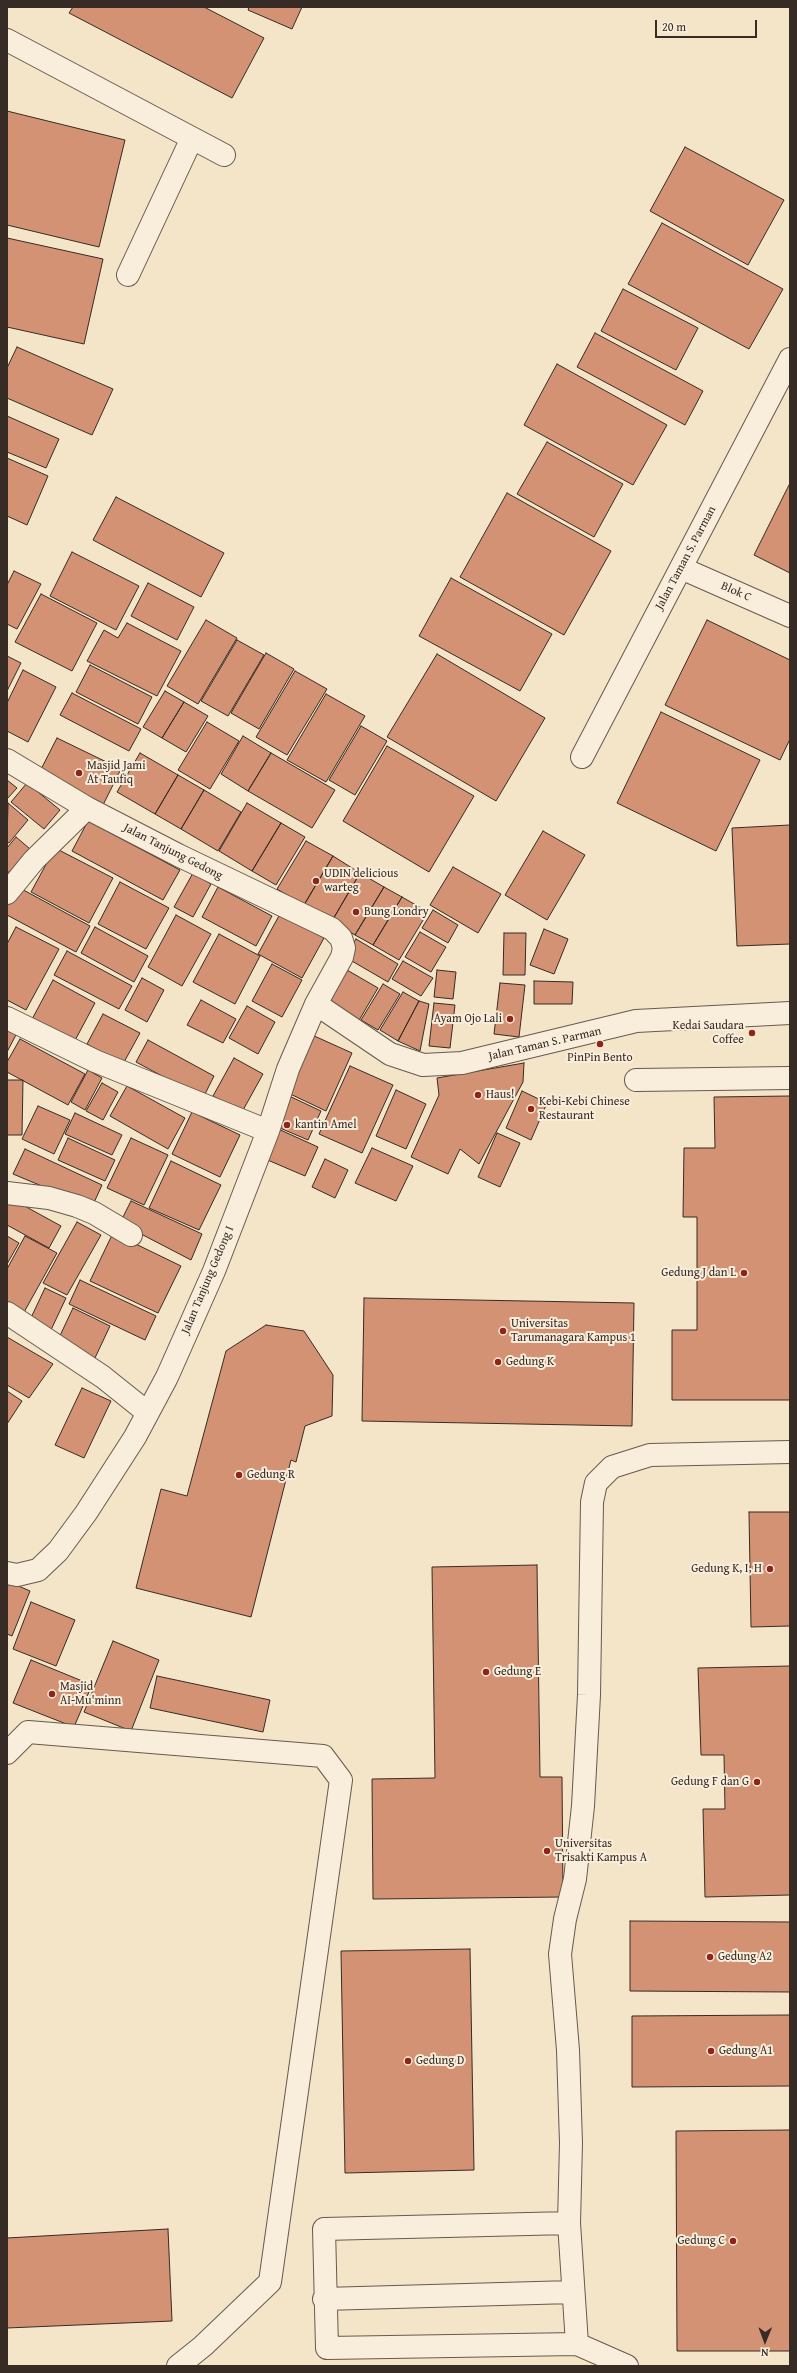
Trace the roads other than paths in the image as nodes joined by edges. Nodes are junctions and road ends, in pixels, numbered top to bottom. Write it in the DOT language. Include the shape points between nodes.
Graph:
graph roads {
  1 [pos="7,40"];
  2 [pos="192,138"];
  3 [pos="224,155"];
  4 [pos="128,275"];
  5 [pos="790,359"];
  6 [pos="681,568"];
  7 [pos="790,616"];
  8 [pos="582,757"];
  9 [pos="7,760"];
  10 [pos="87,808"];
  11 [pos="7,893"];
  12 [pos="341,938"];
  13 [pos="316,1004"];
  14 [pos="790,1013"];
  15 [pos="7,1018"];
  16 [pos="790,1078"];
  17 [pos="636,1080"];
  18 [pos="268,1130"];
  19 [pos="7,1193"];
  20 [pos="131,1235"];
  21 [pos="7,1313"];
  22 [pos="148,1413"];
  23 [pos="790,1452"];
  24 [pos="7,1573"];
  25 [pos="7,1753"];
  26 [pos="569,2224"];
  27 [pos="572,2292"];
  28 [pos="324,2299"];
  29 [pos="577,2344"];
  30 [pos="178,2366"];
  31 [pos="627,2366"];
  1 -- 2 [label="street"];
  2 -- 3 [label="street"];
  2 -- 4 [label="street"];
  5 -- 6 [label="street, Jalan Taman S. Parman"];
  6 -- 7 [label="street, Blok C"];
  6 -- 8 [label="street, Jalan Taman S. Parman"];
  9 -- 10 [label="street, Jalan Tanjung Gedong"];
  10 -- 11 [label="street" via="34,860"];
  10 -- 12 [label="street, Jalan Tanjung Gedong" via="178,856 332,929"];
  12 -- 13 [label="street, Jalan Tanjung Gedong I" via="344,948 342,957"];
  13 -- 14 [label="street, Jalan Taman S. Parman" via="390,1054 423,1065 462,1063 636,1021"];
  13 -- 18 [label="street, Jalan Tanjung Gedong I" via="288,1069"];
  15 -- 18 [label="street" via="95,1061"];
  16 -- 17 [label="street"];
  18 -- 22 [label="street, Jalan Tanjung Gedong I" via="214,1271 167,1377"];
  19 -- 20 [label="street" via="49,1198 77,1206"];
  21 -- 22 [label="street" via="103,1377"];
  22 -- 24 [label="street, Jalan Tanjung Gedong I" via="102,1488 58,1551 38,1570 17,1575"];
  23 -- 26 [label="street" via="650,1455 612,1467 596,1483 592,1502 589,1695 583,1806 575,1880 565,1919 560,1954 571,2143"];
  25 -- 30 [label="street" via="28,1732 51,1733 323,1756 340,1780 270,2282 203,2346"];
  26 -- 27 [label="street"];
  26 -- 28 [label="street" via="324,2229"];
  27 -- 28 [label="street"];
  27 -- 29 [label="street"];
  28 -- 29 [label="street" via="327,2348"];
  29 -- 31 [label="street"];
}
